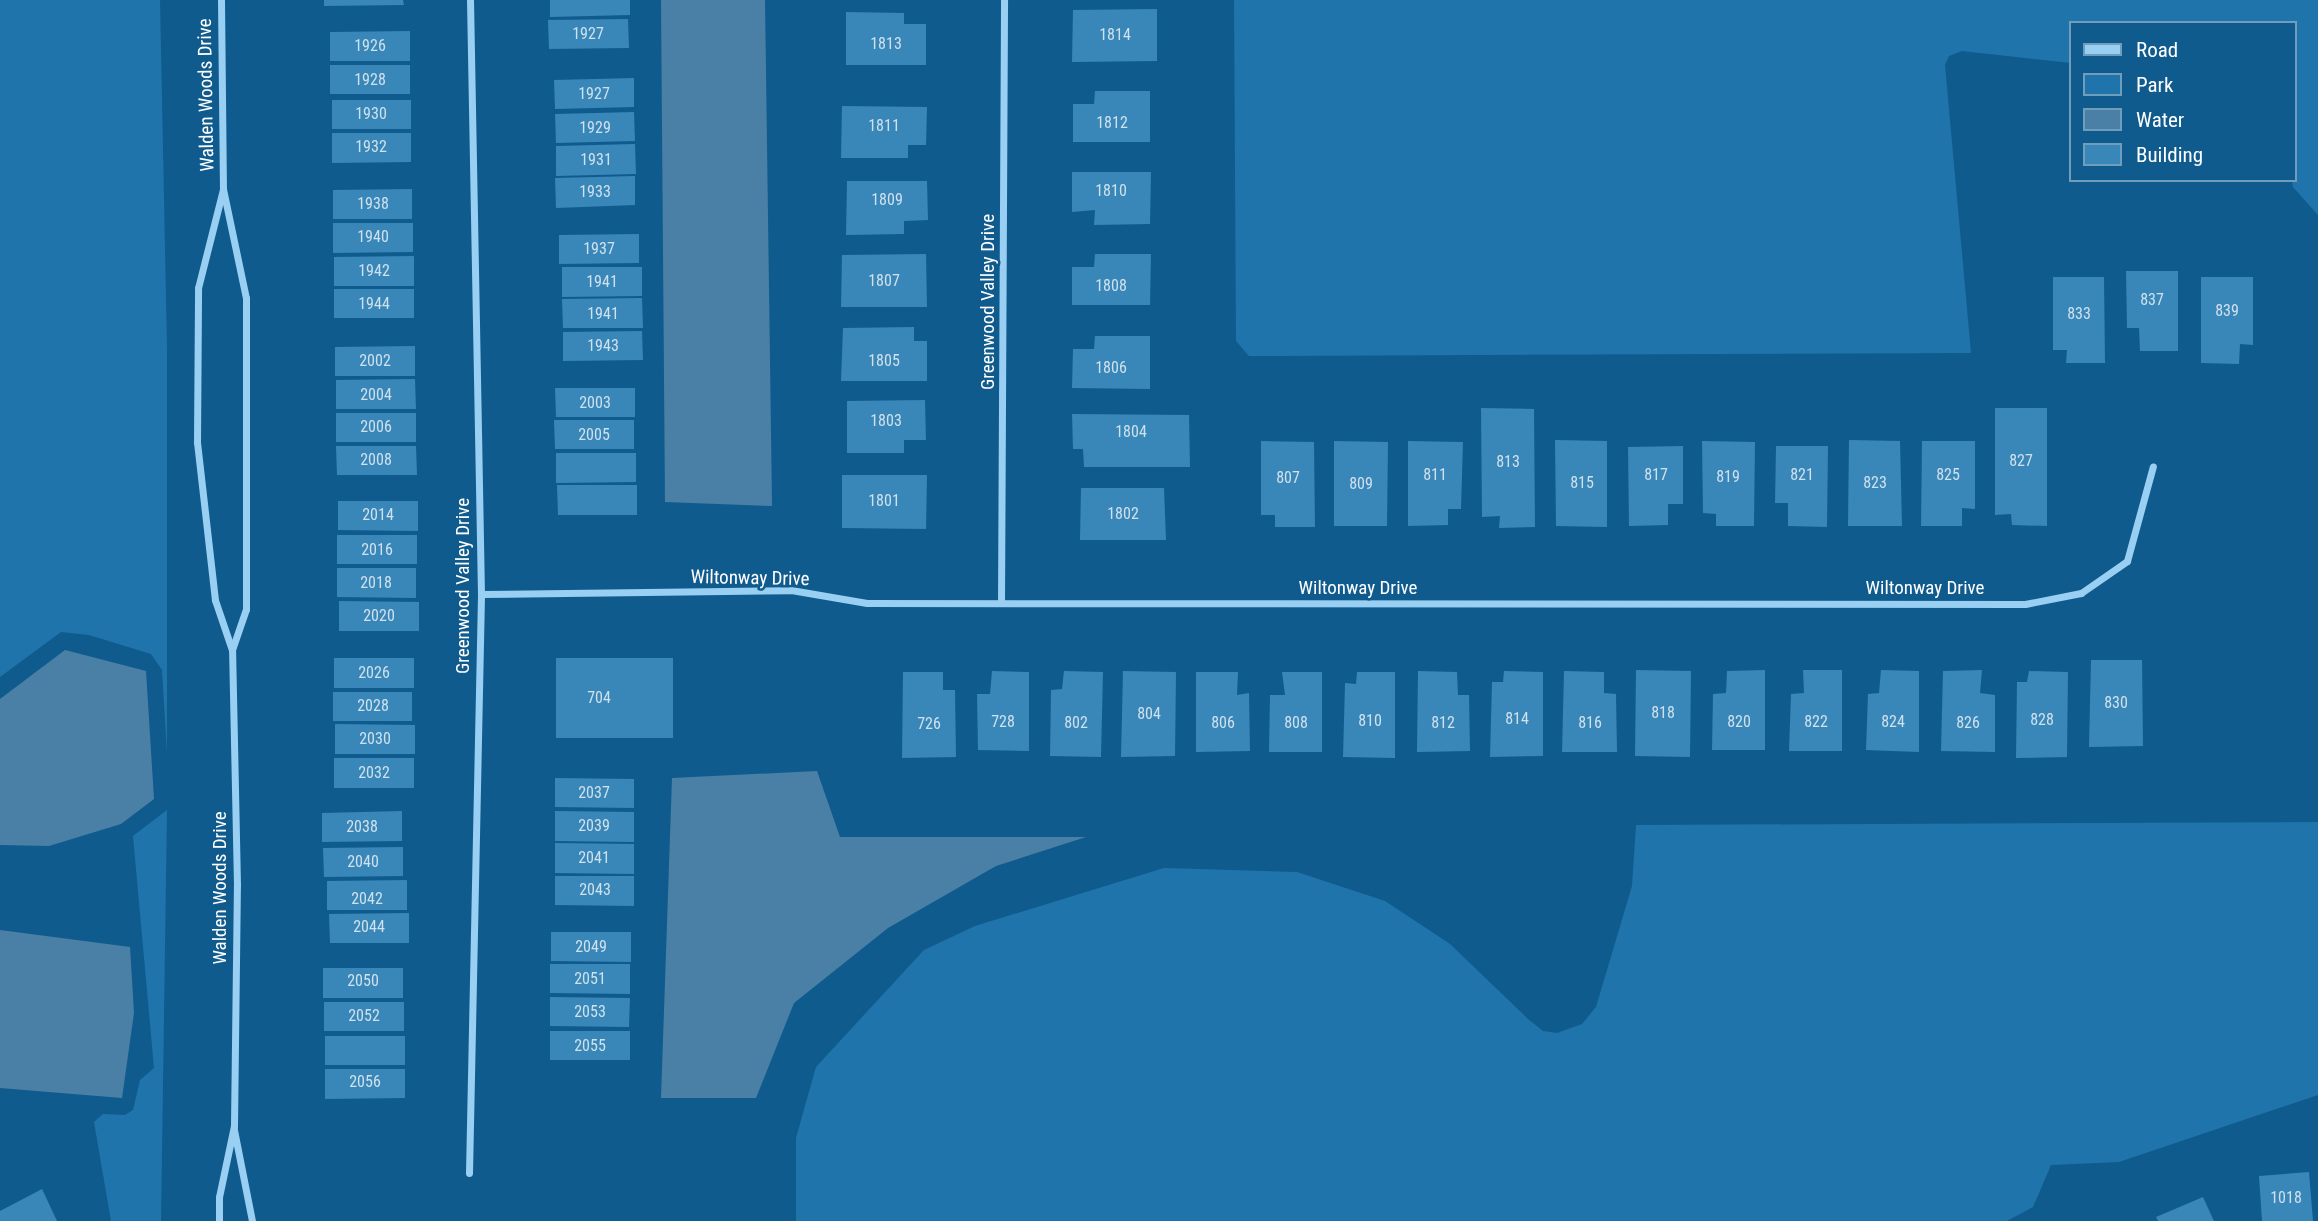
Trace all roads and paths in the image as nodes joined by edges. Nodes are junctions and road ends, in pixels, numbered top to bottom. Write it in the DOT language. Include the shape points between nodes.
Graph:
graph roads {
  1 [pos="221,0"];
  2 [pos="470,0"];
  3 [pos="1004,0"];
  4 [pos="223,189"];
  5 [pos="2153,466"];
  6 [pos="481,594"];
  7 [pos="1001,603"];
  8 [pos="232,650"];
  9 [pos="234,1126"];
  10 [pos="469,1173"];
  11 [pos="219,1221"];
  12 [pos="252,1221"];
  1 -- 4 [label="street, Walden Woods Drive"];
  2 -- 6 [label="street, Greenwood Valley Drive"];
  3 -- 7 [label="street, Greenwood Valley Drive"];
  4 -- 8 [label="street, Walden Woods Drive" via="246,298 246,609"];
  4 -- 8 [label="street, Walden Woods Drive" via="198,288 197,442 215,600"];
  5 -- 7 [label="street, Wiltonway Drive" via="2127,561 2081,593 2025,604"];
  6 -- 7 [label="street, Wiltonway Drive" via="791,590 867,603"];
  6 -- 10 [label="street, Greenwood Valley Drive"];
  8 -- 9 [label="street, Walden Woods Drive" via="237,885"];
  9 -- 11 [label="street, Walden Woods Drive" via="219,1197"];
  9 -- 12 [label="street, Walden Woods Drive"];
}
